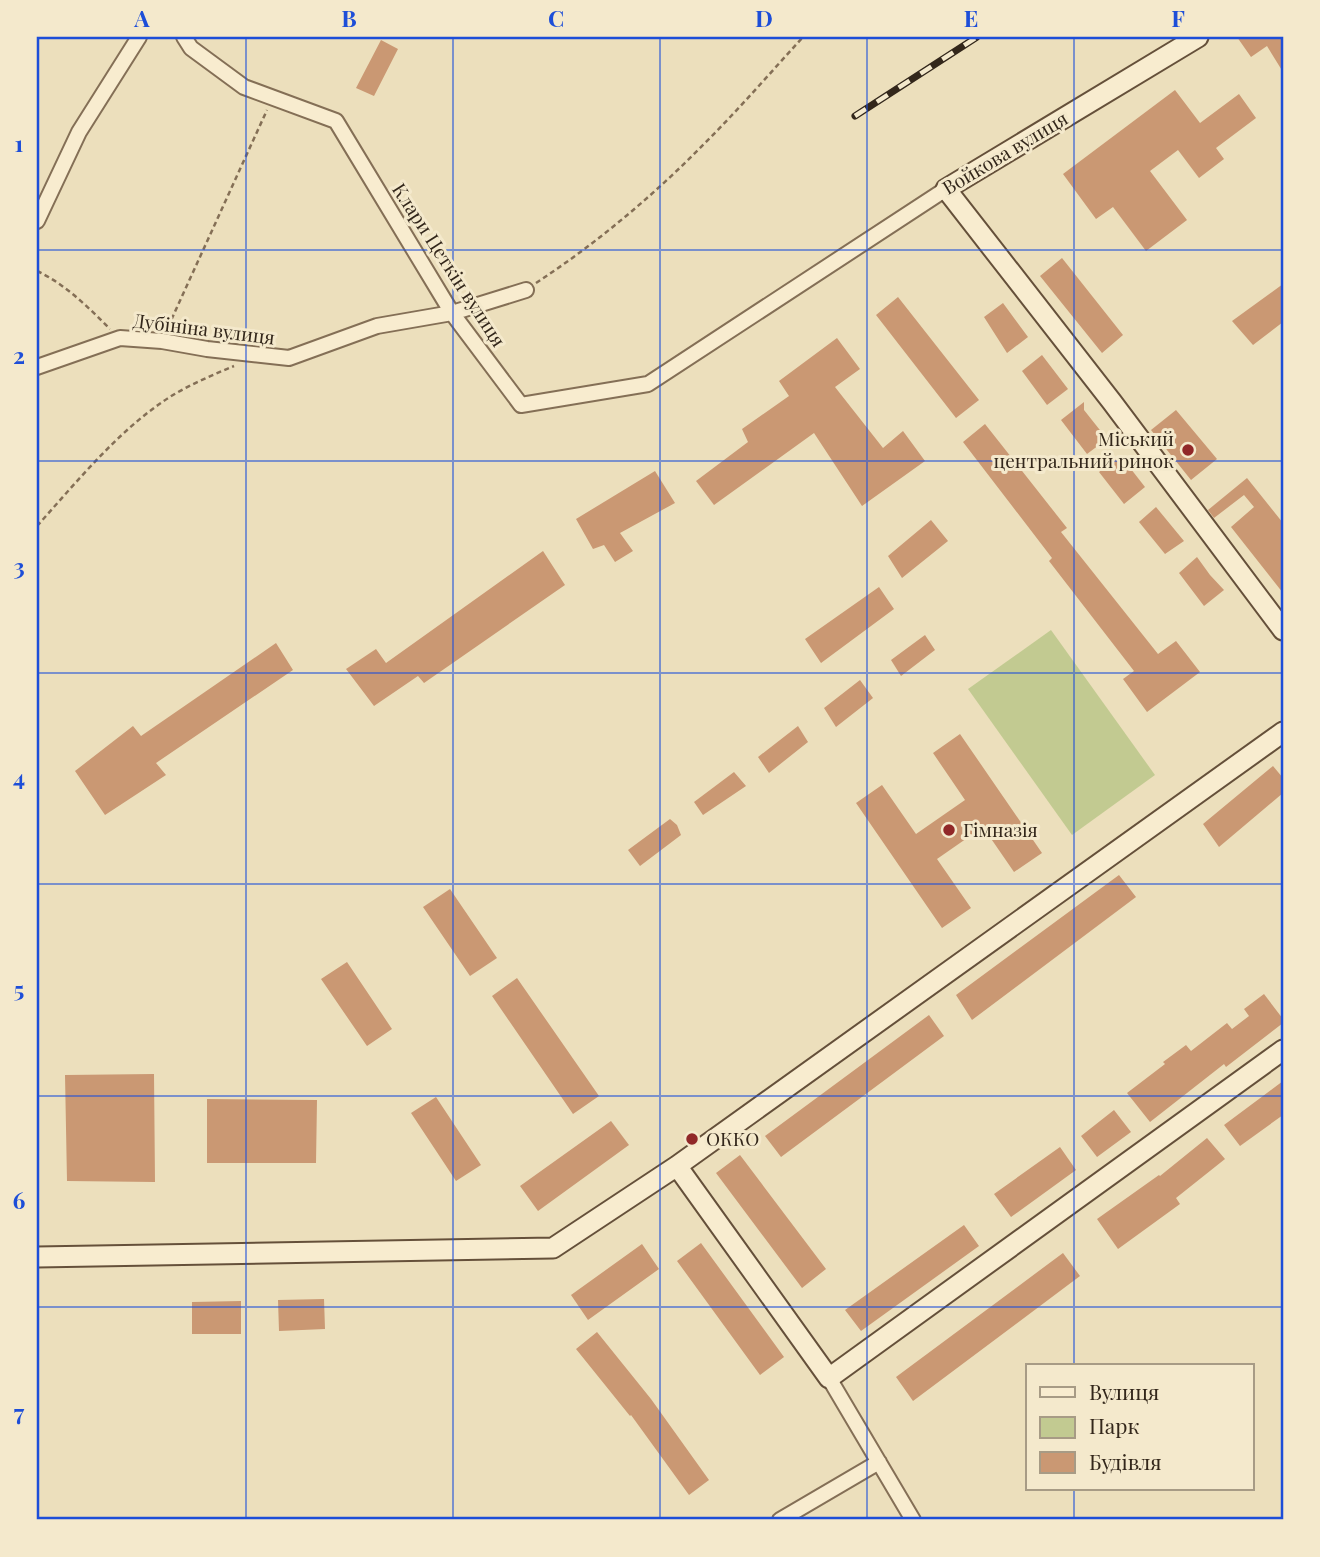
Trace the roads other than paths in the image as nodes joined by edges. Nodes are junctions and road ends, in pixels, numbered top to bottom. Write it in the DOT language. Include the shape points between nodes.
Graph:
graph roads {
  1 [pos="139,37"];
  2 [pos="184,37"];
  3 [pos="1198,37"];
  4 [pos="946,189"];
  5 [pos="37,221"];
  6 [pos="815,274"];
  7 [pos="526,290"];
  8 [pos="452,313"];
  9 [pos="37,367"];
  10 [pos="1283,630"];
  11 [pos="1283,732"];
  12 [pos="1283,1050"];
  13 [pos="677,1166"];
  14 [pos="37,1257"];
  15 [pos="830,1378"];
  16 [pos="879,1462"];
  17 [pos="780,1520"];
  18 [pos="914,1520"];
  1 -- 5 [label="street" via="79,132"];
  2 -- 8 [label="street, Клари Цеткін вулиця" via="191,48 244,87 336,121"];
  3 -- 4 [label="street, Войкова вулиця"];
  4 -- 6 [label="street, Войкова вулиця"];
  4 -- 10 [label="street"];
  6 -- 8 [label="street, Клари Цеткін вулиця" via="648,384 521,405"];
  7 -- 8 [label="street, Дубініна вулиця"];
  8 -- 9 [label="street, Дубініна вулиця" via="377,326 289,358 120,338"];
  11 -- 13 [label="street"];
  12 -- 15 [label="street"];
  13 -- 14 [label="street" via="552,1248"];
  13 -- 15 [label="street"];
  15 -- 16 [label="street"];
  16 -- 17 [label="street"];
  16 -- 18 [label="street"];
}
